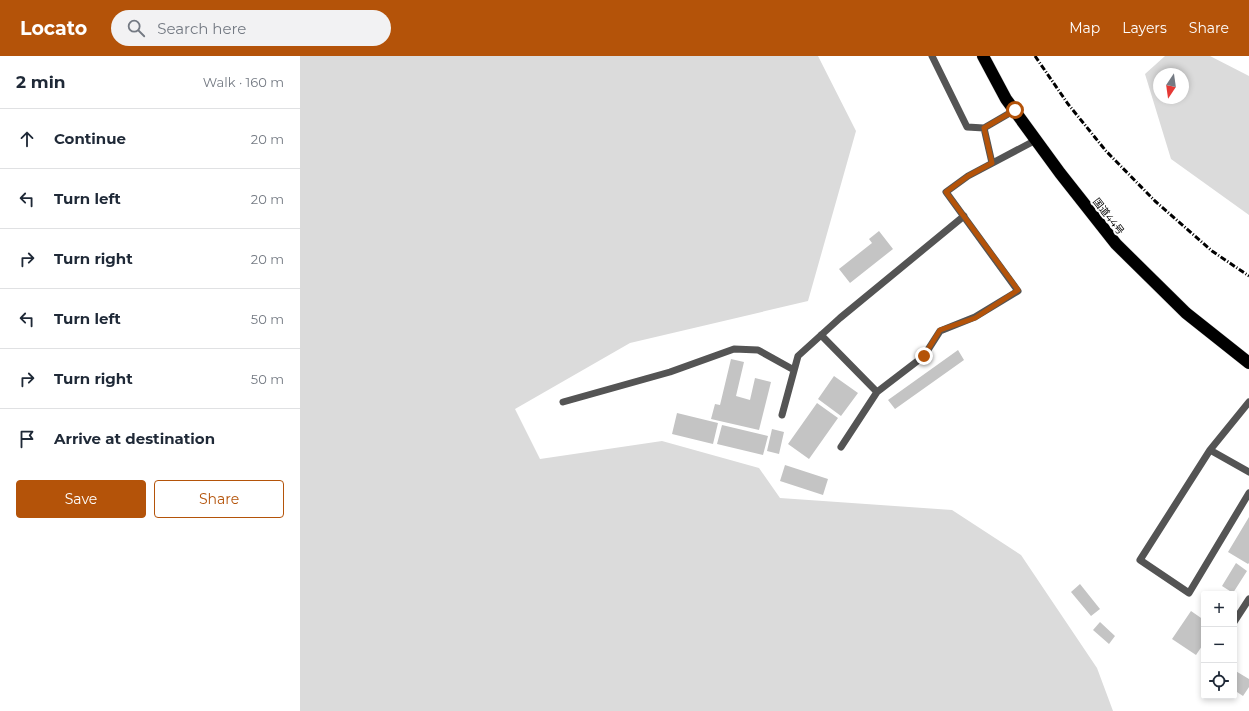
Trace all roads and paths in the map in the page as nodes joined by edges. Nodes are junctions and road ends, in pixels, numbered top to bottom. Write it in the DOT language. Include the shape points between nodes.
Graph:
graph roads {
  1 [pos="932,56"];
  2 [pos="983,56"];
  3 [pos="1015,110"];
  4 [pos="984,128"];
  5 [pos="1036,140"];
  6 [pos="992,163"];
  7 [pos="964,216"];
  8 [pos="821,335"];
  9 [pos="1249,363"];
  10 [pos="794,370"];
  11 [pos="877,392"];
  12 [pos="562,402"];
  13 [pos="1249,402"];
  14 [pos="782,415"];
  15 [pos="841,447"];
  16 [pos="1210,450"];
  17 [pos="1249,472"];
  18 [pos="1249,492"];
  19 [pos="1249,599"];
  20 [pos="1237,617"];
  1 -- 4 [label="lane" via="967,127"];
  2 -- 3 [label="highway, 国道44号" via="1006,99"];
  3 -- 4 [label="lane"];
  3 -- 5 [label="highway, 国道44号"];
  4 -- 6 [label="lane"];
  5 -- 6 [label="lane"];
  5 -- 9 [label="highway, 国道44号" via="1116,244 1186,313"];
  6 -- 7 [label="lane" via="946,192"];
  7 -- 8 [label="lane"];
  7 -- 11 [label="lane" via="1018,290 975,318 940,330 924,356"];
  8 -- 10 [label="lane" via="798,356"];
  8 -- 11 [label="lane"];
  10 -- 12 [label="lane" via="758,350 734,349 670,372"];
  10 -- 14 [label="lane"];
  11 -- 15 [label="lane"];
  13 -- 16 [label="lane"];
  16 -- 17 [label="lane"];
  16 -- 18 [label="lane" via="1140,560 1188,593"];
  19 -- 20 [label="lane"];
}
